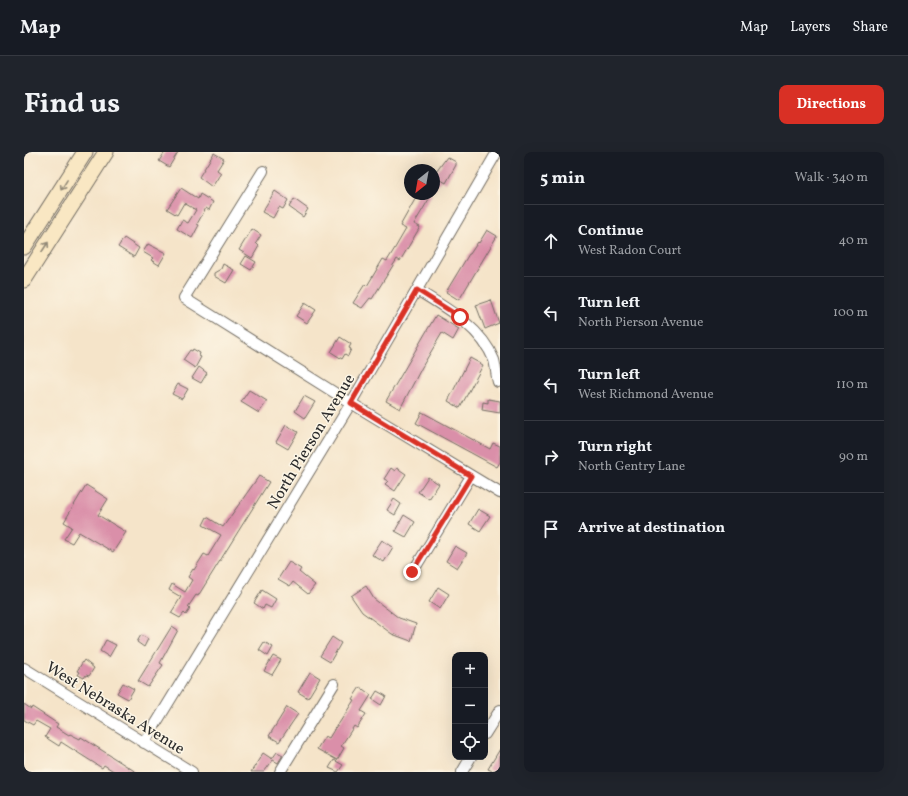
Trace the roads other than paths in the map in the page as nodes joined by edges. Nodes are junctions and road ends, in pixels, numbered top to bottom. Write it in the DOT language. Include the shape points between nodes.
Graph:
graph roads {
  1 [pos="85,152"];
  2 [pos="106,152"];
  3 [pos="497,152"];
  4 [pos="263,171"];
  5 [pos="24,247"];
  6 [pos="24,280"];
  7 [pos="417,290"];
  8 [pos="498,382"];
  9 [pos="351,403"];
  10 [pos="471,476"];
  11 [pos="500,493"];
  12 [pos="412,572"];
  13 [pos="24,668"];
  14 [pos="334,684"];
  15 [pos="500,710"];
  16 [pos="488,729"];
  17 [pos="144,743"];
  18 [pos="469,760"];
  19 [pos="192,772"];
  20 [pos="280,772"];
  21 [pos="462,772"];
  1 -- 5 [label="main road, one-way"];
  6 -- 2 [label="main road, one-way"];
  3 -- 7 [label="street, North Pierson Avenue"];
  4 -- 9 [label="street" via="184,298"];
  7 -- 8 [label="street" via="460,317 482,340 494,360"];
  7 -- 9 [label="street, North Pierson Avenue"];
  9 -- 10 [label="street"];
  9 -- 17 [label="street, North Pierson Avenue"];
  10 -- 11 [label="street"];
  10 -- 12 [label="street"];
  13 -- 17 [label="street, West Nebraska Avenue"];
  14 -- 20 [label="street"];
  15 -- 16 [label="street"];
  17 -- 19 [label="street, West Nebraska Avenue"];
  18 -- 21 [label="street"];
}
